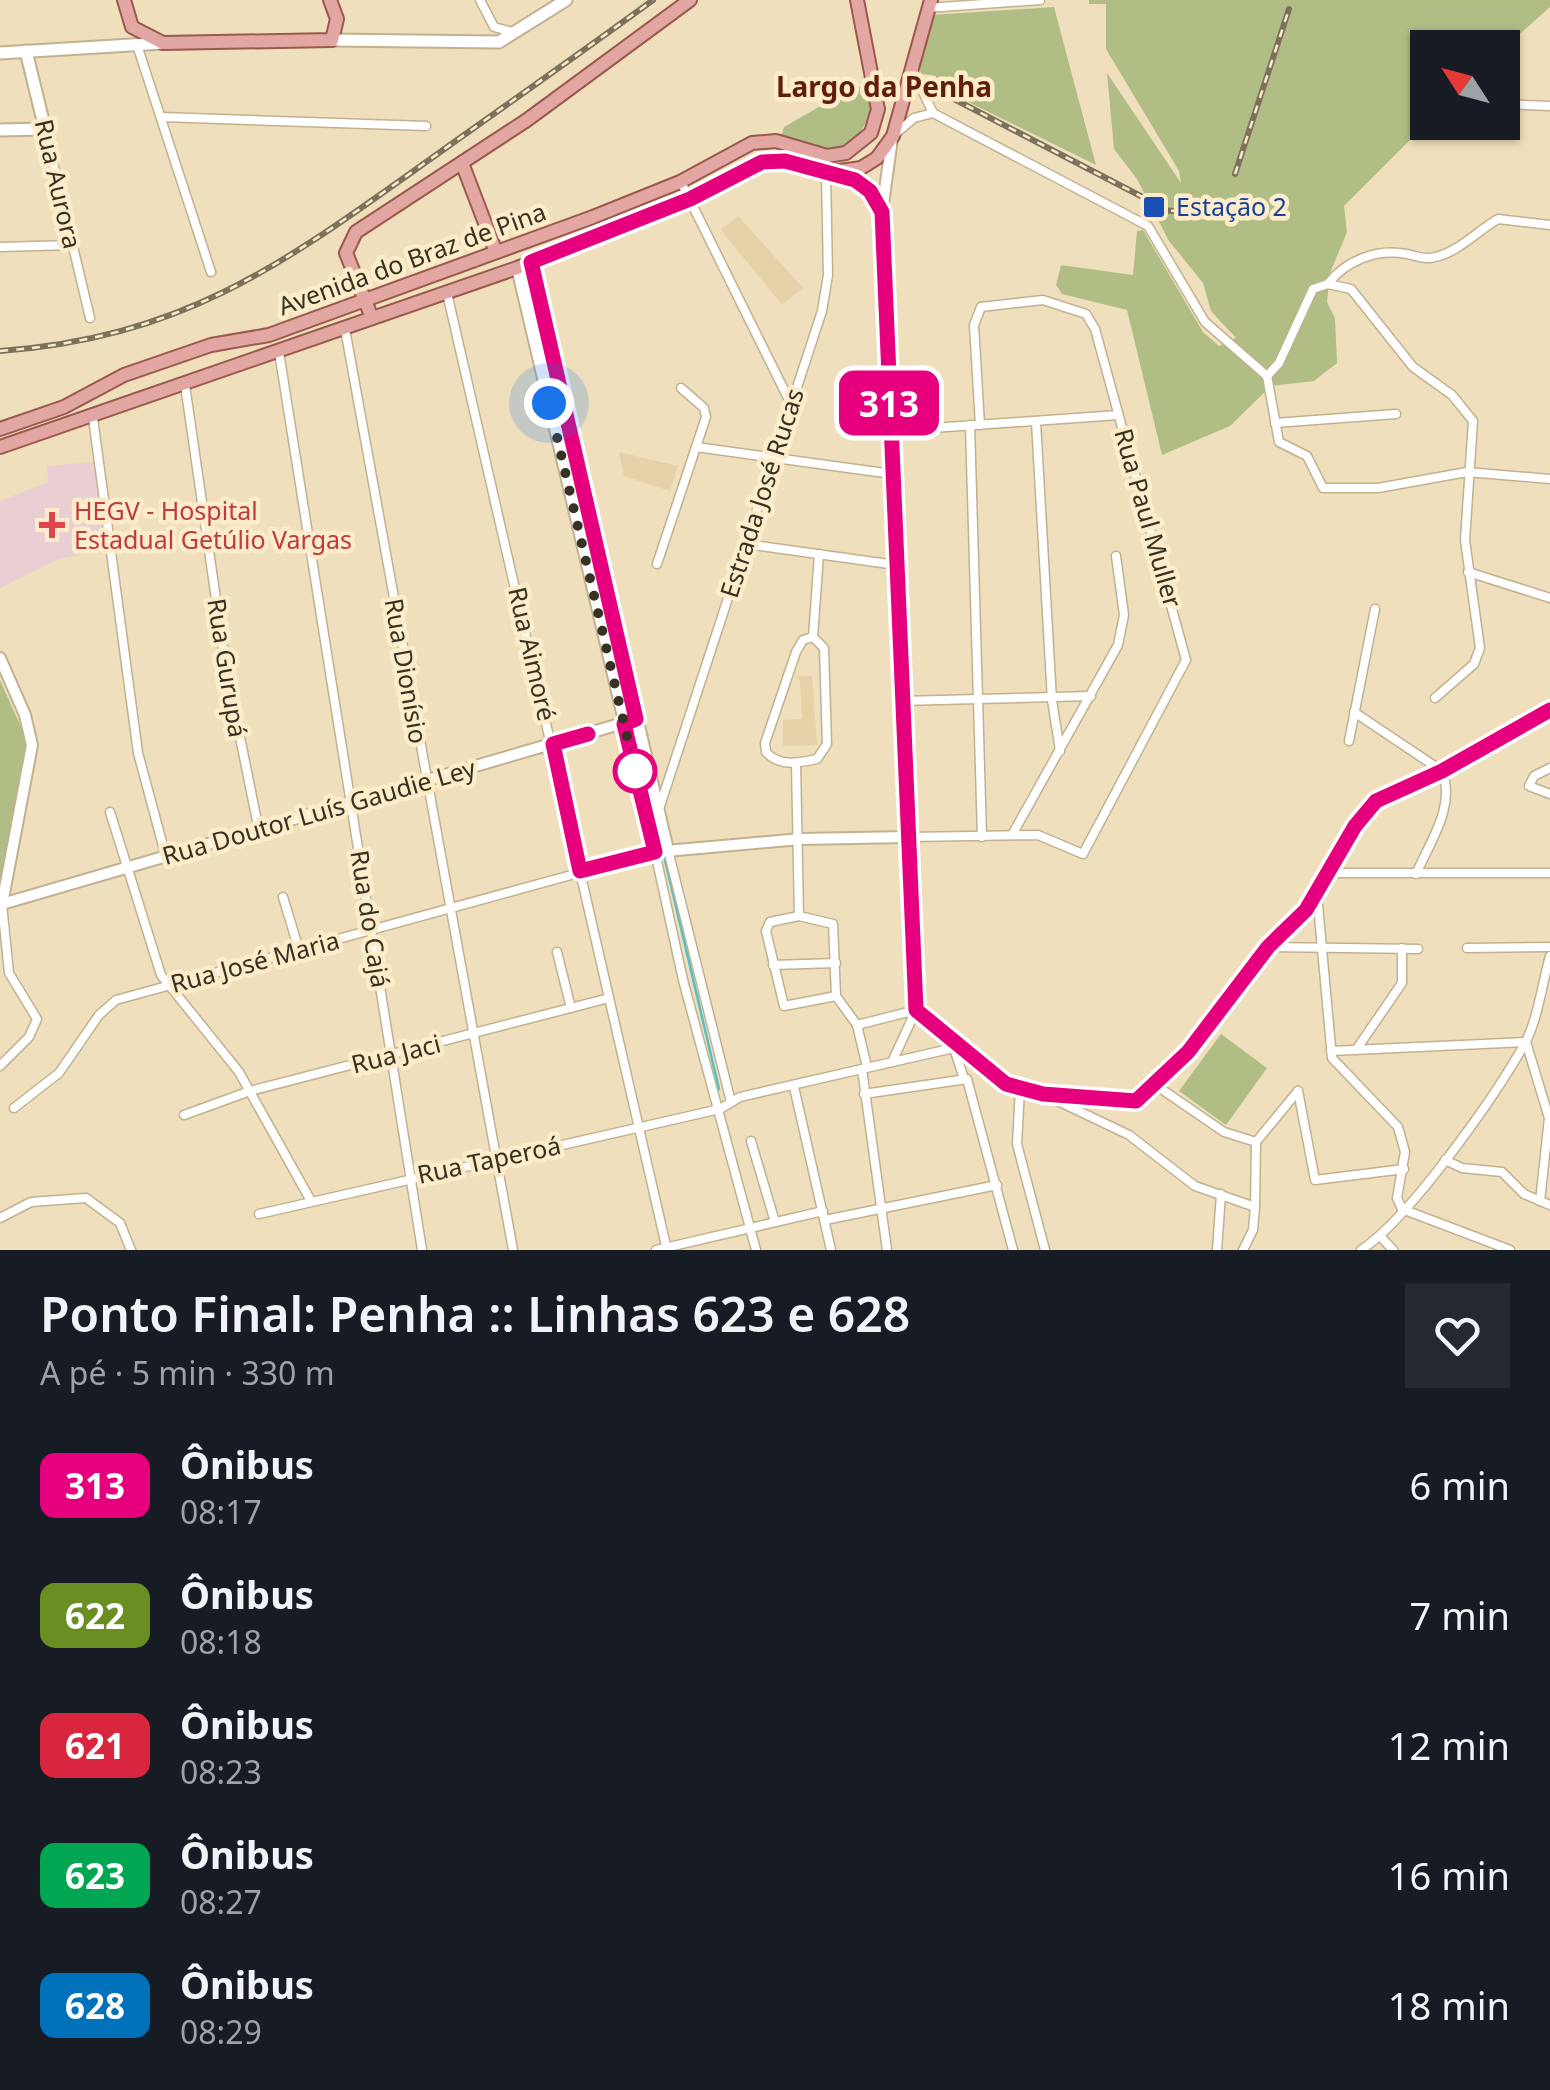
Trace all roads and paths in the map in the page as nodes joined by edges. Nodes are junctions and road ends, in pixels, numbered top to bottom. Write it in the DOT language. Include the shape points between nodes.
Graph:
graph roads {
  1 [pos="139,0"];
  2 [pos="330,0"];
  3 [pos="480,0"];
  4 [pos="566,0"];
  5 [pos="690,0"];
  6 [pos="857,0"];
  7 [pos="1040,0"];
  8 [pos="124,2"];
  9 [pos="929,4"];
  10 [pos="520,31"];
  11 [pos="332,40"];
  12 [pos="164,43"];
  13 [pos="136,45"];
  14 [pos="26,51"];
  15 [pos="0,53"];
  16 [pos="912,58"];
  17 [pos="1520,105"];
  18 [pos="1550,106"];
  19 [pos="933,113"];
  20 [pos="162,117"];
  21 [pos="426,126"];
  22 [pos="45,128"];
  23 [pos="0,130"];
  24 [pos="892,136"];
  25 [pos="462,163"];
  26 [pos="826,173"];
  27 [pos="680,182"];
  28 [pos="690,199"];
  29 [pos="882,212"];
  30 [pos="1550,225"];
  31 [pos="73,245"];
  32 [pos="0,247"];
  33 [pos="496,252"];
  34 [pos="531,262"];
  35 [pos="516,268"];
  36 [pos="211,272"];
  37 [pos="1328,284"];
  38 [pos="447,293"];
  39 [pos="539,298"];
  40 [pos="365,300"];
  41 [pos="525,302"];
  42 [pos="90,318"];
  43 [pos="372,318"];
  44 [pos="344,328"];
  45 [pos="279,352"];
  46 [pos="1267,376"];
  47 [pos="185,385"];
  48 [pos="681,388"];
  49 [pos="790,402"];
  50 [pos="1396,414"];
  51 [pos="1118,415"];
  52 [pos="93,418"];
  53 [pos="1036,422"];
  54 [pos="1276,422"];
  55 [pos="975,425"];
  56 [pos="0,429"];
  57 [pos="890,431"];
  58 [pos="696,447"];
  59 [pos="0,448"];
  60 [pos="774,460"];
  61 [pos="1467,472"];
  62 [pos="892,474"];
  63 [pos="1550,479"];
  64 [pos="579,502"];
  65 [pos="746,544"];
  66 [pos="819,554"];
  67 [pos="1116,556"];
  68 [pos="657,564"];
  69 [pos="896,565"];
  70 [pos="1468,572"];
  71 [pos="1550,598"];
  72 [pos="1376,608"];
  73 [pos="812,636"];
  74 [pos="0,658"];
  75 [pos="1091,696"];
  76 [pos="1435,698"];
  77 [pos="1052,700"];
  78 [pos="901,701"];
  79 [pos="979,701"];
  80 [pos="1550,710"];
  81 [pos="1354,712"];
  82 [pos="630,722"];
  83 [pos="1349,741"];
  84 [pos="553,744"];
  85 [pos="1060,752"];
  86 [pos="796,763"];
  87 [pos="1550,768"];
  88 [pos="1442,771"];
  89 [pos="426,782"];
  90 [pos="1550,794"];
  91 [pos="352,802"];
  92 [pos="660,806"];
  93 [pos="110,812"];
  94 [pos="259,831"];
  95 [pos="1012,835"];
  96 [pos="908,837"];
  97 [pos="982,837"];
  98 [pos="800,839"];
  99 [pos="662,851"];
  100 [pos="166,857"];
  101 [pos="128,866"];
  102 [pos="580,871"];
  103 [pos="1550,872"];
  104 [pos="1329,873"];
  105 [pos="1416,874"];
  106 [pos="1317,894"];
  107 [pos="283,897"];
  108 [pos="2,904"];
  109 [pos="452,906"];
  110 [pos="800,916"];
  111 [pos="373,930"];
  112 [pos="1268,947"];
  113 [pos="1550,947"];
  114 [pos="1323,948"];
  115 [pos="1402,948"];
  116 [pos="1467,948"];
  117 [pos="1418,949"];
  118 [pos="300,950"];
  119 [pos="557,952"];
  120 [pos="1550,956"];
  121 [pos="836,963"];
  122 [pos="773,965"];
  123 [pos="167,987"];
  124 [pos="836,996"];
  125 [pos="609,998"];
  126 [pos="571,1008"];
  127 [pos="916,1010"];
  128 [pos="857,1025"];
  129 [pos="474,1034"];
  130 [pos="1526,1042"];
  131 [pos="956,1048"];
  132 [pos="1356,1050"];
  133 [pos="1331,1051"];
  134 [pos="389,1056"];
  135 [pos="892,1062"];
  136 [pos="0,1066"];
  137 [pos="864,1068"];
  138 [pos="961,1077"];
  139 [pos="1156,1086"];
  140 [pos="794,1087"];
  141 [pos="1020,1089"];
  142 [pos="250,1091"];
  143 [pos="864,1094"];
  144 [pos="1043,1094"];
  145 [pos="731,1102"];
  146 [pos="14,1108"];
  147 [pos="720,1109"];
  148 [pos="184,1115"];
  149 [pos="639,1128"];
  150 [pos="751,1141"];
  151 [pos="1256,1142"];
  152 [pos="497,1159"];
  153 [pos="1445,1160"];
  154 [pos="1404,1169"];
  155 [pos="411,1177"];
  156 [pos="997,1185"];
  157 [pos="1221,1194"];
  158 [pos="1540,1201"];
  159 [pos="311,1202"];
  160 [pos="1550,1205"];
  161 [pos="1255,1208"];
  162 [pos="879,1209"];
  163 [pos="1402,1209"];
  164 [pos="259,1214"];
  165 [pos="824,1215"];
  166 [pos="0,1218"];
  167 [pos="775,1222"];
  168 [pos="751,1228"];
  169 [pos="1380,1237"];
  170 [pos="667,1249"];
  171 [pos="130,1250"];
  172 [pos="422,1250"];
  173 [pos="513,1250"];
  174 [pos="656,1250"];
  175 [pos="756,1250"];
  176 [pos="831,1250"];
  177 [pos="887,1250"];
  178 [pos="1013,1250"];
  179 [pos="1045,1250"];
  180 [pos="1216,1250"];
  181 [pos="1243,1250"];
  182 [pos="1360,1250"];
  183 [pos="1393,1250"];
  184 [pos="1510,1250"];
  1 -- 8 [label="street"];
  2 -- 11 [label="main road" via="337,19"];
  3 -- 10 [label="street" via="498,30"];
  4 -- 10 [label="main road"];
  5 -- 25 [label="main road"];
  6 -- 27 [label="main road, Avenida do Braz de Pina" via="878,117 864,142 836,154 759,141"];
  7 -- 9 [label="street"];
  8 -- 12 [label="main road" via="132,27"];
  9 -- 16 [label="main road"];
  10 -- 11 [label="main road" via="490,43"];
  11 -- 12 [label="main road"];
  12 -- 13 [label="main road"];
  13 -- 14 [label="main road"];
  13 -- 20 [label="street"];
  14 -- 15 [label="main road"];
  14 -- 22 [label="main road, Rua Aurora"];
  16 -- 19 [label="street"];
  16 -- 24 [label="main road"];
  17 -- 18 [label="street"];
  19 -- 24 [label="street"];
  19 -- 46 [label="street" via="1148,226 1205,322"];
  20 -- 21 [label="street"];
  20 -- 36 [label="street"];
  22 -- 23 [label="main road"];
  22 -- 31 [label="street, Rua Aurora"];
  24 -- 26 [label="main road" via="872,162"];
  24 -- 29 [label="street"];
  25 -- 33 [label="main road"];
  25 -- 40 [label="main road" via="350,238 346,253"];
  26 -- 28 [label="main road, Avenida do Braz de Pina" via="762,162"];
  26 -- 29 [label="street" via="864,186"];
  26 -- 49 [label="street, Estrada José Rucas" via="826,294"];
  27 -- 28 [label="street"];
  27 -- 33 [label="main road, Avenida do Braz de Pina"];
  28 -- 34 [label="main road, Avenida do Braz de Pina"];
  28 -- 49 [label="street"];
  29 -- 57 [label="street"];
  30 -- 37 [label="street" via="1498,219 1436,256 1364,258"];
  31 -- 32 [label="street"];
  31 -- 42 [label="street, Rua Aurora"];
  33 -- 40 [label="main road, Avenida do Braz de Pina"];
  34 -- 35 [label="main road, Avenida do Braz de Pina"];
  34 -- 39 [label="street"];
  35 -- 38 [label="main road, Avenida do Braz de Pina"];
  35 -- 41 [label="street"];
  37 -- 46 [label="street" via="1313,289"];
  37 -- 61 [label="street" via="1356,294 1413,367 1468,412 1474,434"];
  38 -- 43 [label="main road, Avenida do Braz de Pina"];
  38 -- 84 [label="street, Rua Aimoré"];
  39 -- 41 [label="street"];
  39 -- 64 [label="street"];
  40 -- 43 [label="main road"];
  40 -- 56 [label="main road, Avenida do Braz de Pina" via="269,335 211,345 124,374"];
  41 -- 64 [label="street"];
  43 -- 44 [label="main road, Avenida do Braz de Pina"];
  44 -- 45 [label="main road, Avenida do Braz de Pina"];
  44 -- 89 [label="street, Rua Dionísio"];
  45 -- 47 [label="main road, Avenida do Braz de Pina"];
  45 -- 91 [label="street, Rua do Cajá"];
  46 -- 54 [label="street"];
  47 -- 52 [label="main road, Avenida do Braz de Pina"];
  47 -- 94 [label="street, Rua Gurupá" via="226,668"];
  48 -- 58 [label="street" via="706,412"];
  49 -- 60 [label="street, Estrada José Rucas"];
  50 -- 54 [label="street"];
  51 -- 53 [label="street"];
  51 -- 55 [label="street, Rua Paul Muller" via="1086,314 1026,299 987,303 976,313"];
  51 -- 95 [label="street, Rua Paul Muller" via="1186,660 1085,853 1056,840"];
  52 -- 59 [label="main road, Avenida do Braz de Pina"];
  52 -- 100 [label="street" via="138,753"];
  53 -- 55 [label="street"];
  53 -- 77 [label="street"];
  54 -- 61 [label="street" via="1281,445 1307,456 1324,488 1378,488"];
  55 -- 57 [label="street"];
  55 -- 79 [label="street"];
  57 -- 62 [label="street"];
  58 -- 60 [label="street"];
  58 -- 68 [label="street"];
  60 -- 62 [label="street"];
  60 -- 65 [label="street, Estrada José Rucas"];
  61 -- 63 [label="street"];
  61 -- 70 [label="street"];
  62 -- 69 [label="street"];
  64 -- 82 [label="street"];
  65 -- 66 [label="street"];
  65 -- 92 [label="street, Estrada José Rucas"];
  66 -- 69 [label="street"];
  66 -- 73 [label="street"];
  67 -- 75 [label="street" via="1123,627"];
  69 -- 78 [label="street"];
  70 -- 71 [label="street"];
  70 -- 76 [label="street" via="1479,656"];
  72 -- 81 [label="street"];
  73 -- 86 [label="street" via="824,648 827,744 823,756"];
  73 -- 86 [label="street" via="796,652 765,742 772,758"];
  74 -- 108 [label="street" via="32,744"];
  75 -- 77 [label="street"];
  75 -- 85 [label="street"];
  77 -- 79 [label="street"];
  77 -- 85 [label="street"];
  78 -- 79 [label="street"];
  78 -- 96 [label="street"];
  79 -- 97 [label="street"];
  80 -- 88 [label="street"];
  81 -- 83 [label="street"];
  81 -- 88 [label="street"];
  82 -- 84 [label="street, Rua Doutor Luís Gaudie Ley"];
  82 -- 92 [label="street"];
  82 -- 99 [label="street"];
  84 -- 89 [label="street, Rua Doutor Luís Gaudie Ley"];
  84 -- 102 [label="street, Rua Aimoré"];
  85 -- 95 [label="street"];
  86 -- 98 [label="street"];
  87 -- 90 [label="street" via="1529,786"];
  88 -- 104 [label="street" via="1376,801"];
  88 -- 105 [label="street" via="1447,803"];
  89 -- 91 [label="street, Rua Doutor Luís Gaudie Ley"];
  89 -- 109 [label="street, Rua Dionísio"];
  91 -- 94 [label="street, Rua Doutor Luís Gaudie Ley"];
  91 -- 111 [label="street, Rua do Cajá"];
  92 -- 99 [label="street"];
  93 -- 101 [label="street"];
  94 -- 100 [label="street, Rua Doutor Luís Gaudie Ley"];
  95 -- 97 [label="street"];
  96 -- 97 [label="street"];
  96 -- 98 [label="street"];
  96 -- 127 [label="street"];
  98 -- 99 [label="street"];
  98 -- 110 [label="street"];
  99 -- 102 [label="street, Rua José Maria"];
  99 -- 145 [label="street"];
  99 -- 147 [label="street" via="683,980"];
  100 -- 101 [label="street, Rua Doutor Luís Gaudie Ley"];
  101 -- 108 [label="street, Rua Doutor Luís Gaudie Ley"];
  101 -- 123 [label="street"];
  102 -- 109 [label="street, Rua José Maria"];
  102 -- 125 [label="street, Rua Aimoré"];
  103 -- 105 [label="street"];
  104 -- 105 [label="street"];
  104 -- 106 [label="street"];
  106 -- 112 [label="street"];
  106 -- 114 [label="street"];
  107 -- 118 [label="street"];
  108 -- 136 [label="street" via="9,973 37,1020"];
  109 -- 111 [label="street, Rua José Maria"];
  109 -- 129 [label="street, Rua Dionísio"];
  110 -- 121 [label="street" via="833,924"];
  110 -- 122 [label="street" via="766,926"];
  111 -- 118 [label="street, Rua José Maria"];
  111 -- 134 [label="street, Rua do Cajá"];
  112 -- 114 [label="street"];
  112 -- 139 [label="street"];
  113 -- 116 [label="street"];
  114 -- 115 [label="street"];
  114 -- 133 [label="street"];
  115 -- 117 [label="street"];
  115 -- 132 [label="street" via="1402,984"];
  118 -- 123 [label="street, Rua José Maria"];
  119 -- 126 [label="street"];
  120 -- 130 [label="street"];
  121 -- 122 [label="street"];
  121 -- 124 [label="street"];
  122 -- 124 [label="street" via="787,1008"];
  123 -- 142 [label="street"];
  123 -- 146 [label="street, Rua José Maria" via="108,1006 59,1073"];
  124 -- 128 [label="street"];
  125 -- 126 [label="street, Rua Jaci"];
  125 -- 149 [label="street, Rua Aimoré"];
  126 -- 129 [label="street, Rua Jaci"];
  127 -- 128 [label="street"];
  127 -- 131 [label="street"];
  127 -- 135 [label="street"];
  128 -- 137 [label="street"];
  129 -- 134 [label="street, Rua Jaci"];
  129 -- 152 [label="street, Rua Dionísio"];
  130 -- 132 [label="street"];
  130 -- 153 [label="street"];
  130 -- 158 [label="street" via="1549,1118"];
  131 -- 135 [label="street"];
  131 -- 138 [label="street"];
  131 -- 141 [label="street"];
  132 -- 133 [label="street"];
  133 -- 154 [label="street" via="1339,1069 1398,1127"];
  134 -- 142 [label="street, Rua Jaci"];
  134 -- 155 [label="street, Rua do Cajá"];
  135 -- 137 [label="street"];
  137 -- 140 [label="street"];
  137 -- 143 [label="street"];
  138 -- 143 [label="street"];
  138 -- 156 [label="street" via="970,1084"];
  139 -- 144 [label="street" via="1127,1102"];
  139 -- 151 [label="street" via="1224,1132"];
  140 -- 145 [label="street"];
  140 -- 165 [label="street"];
  141 -- 144 [label="street"];
  141 -- 179 [label="street" via="1017,1144"];
  142 -- 148 [label="street, Rua Jaci"];
  142 -- 159 [label="street"];
  143 -- 162 [label="street"];
  144 -- 157 [label="street" via="1129,1135 1195,1186"];
  145 -- 147 [label="street"];
  147 -- 149 [label="street, Rua Taperoá"];
  147 -- 168 [label="street"];
  149 -- 152 [label="street, Rua Taperoá"];
  149 -- 170 [label="street, Rua Aimoré"];
  150 -- 167 [label="street"];
  151 -- 154 [label="street" via="1298,1091 1315,1180"];
  151 -- 161 [label="street"];
  152 -- 155 [label="street, Rua Taperoá"];
  152 -- 173 [label="street, Rua Dionísio"];
  153 -- 158 [label="street" via="1502,1172"];
  153 -- 163 [label="street"];
  154 -- 163 [label="street"];
  155 -- 159 [label="street, Rua Taperoá"];
  155 -- 172 [label="street, Rua do Cajá"];
  156 -- 162 [label="street"];
  156 -- 178 [label="street"];
  157 -- 161 [label="street"];
  157 -- 180 [label="street"];
  158 -- 160 [label="street"];
  159 -- 164 [label="street, Rua Taperoá"];
  161 -- 181 [label="street"];
  162 -- 165 [label="street"];
  162 -- 177 [label="street"];
  163 -- 169 [label="street"];
  163 -- 184 [label="street"];
  165 -- 167 [label="street"];
  165 -- 176 [label="street"];
  166 -- 171 [label="street" via="32,1202 86,1198 120,1223"];
  167 -- 168 [label="street"];
  168 -- 170 [label="street"];
  168 -- 175 [label="street"];
  169 -- 182 [label="street"];
  169 -- 183 [label="street"];
  170 -- 174 [label="street"];
}
